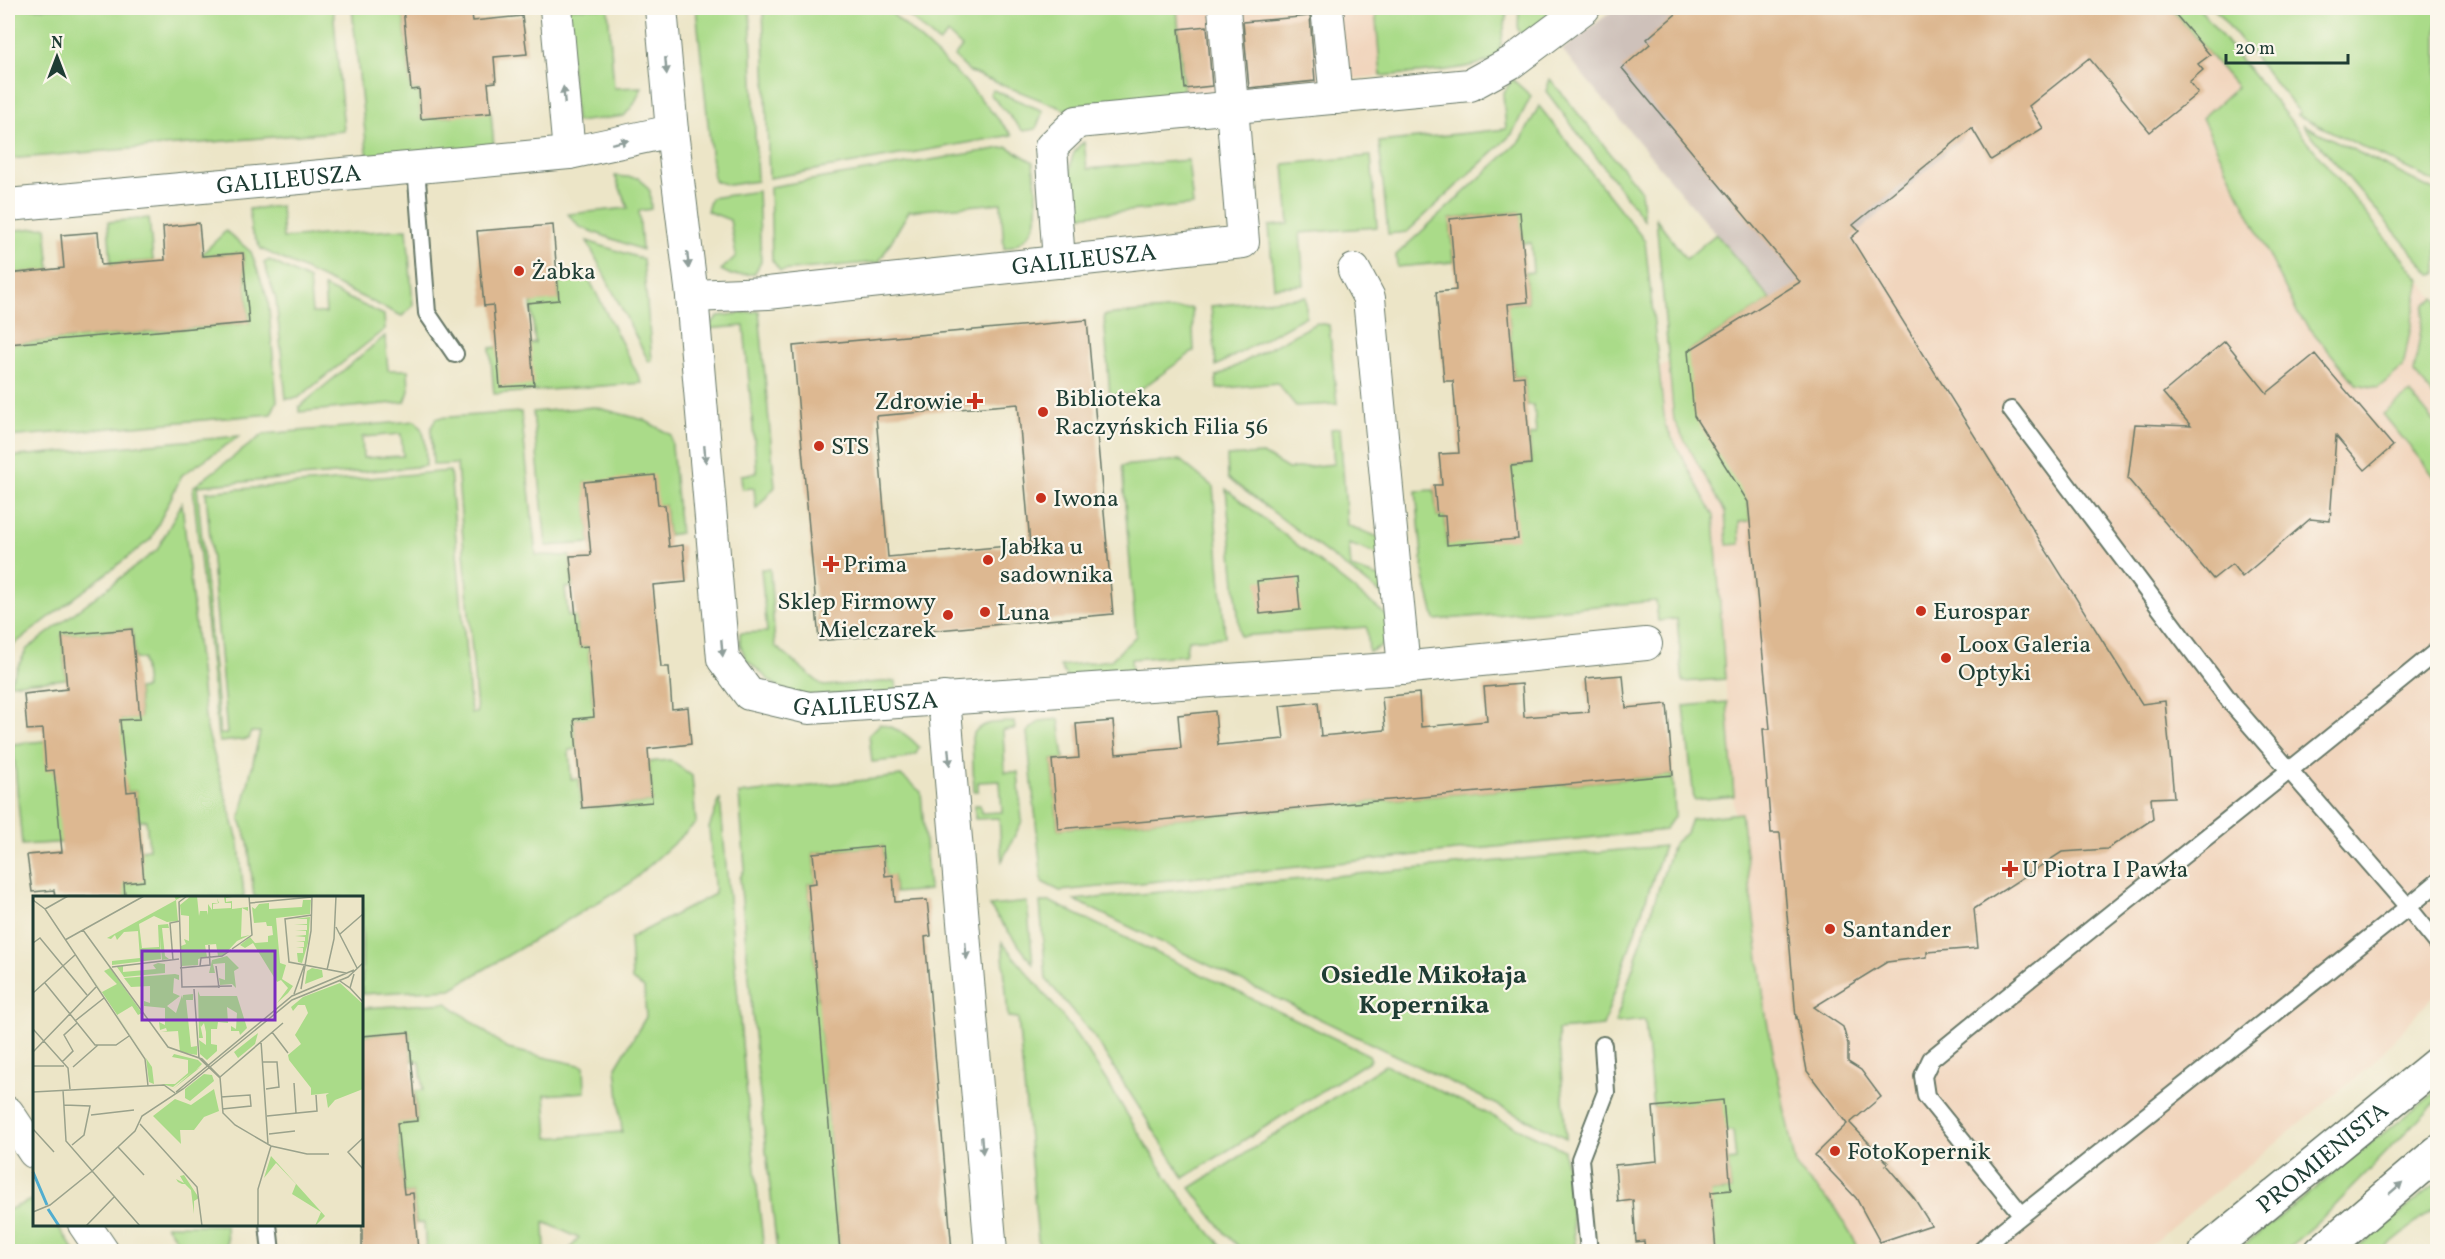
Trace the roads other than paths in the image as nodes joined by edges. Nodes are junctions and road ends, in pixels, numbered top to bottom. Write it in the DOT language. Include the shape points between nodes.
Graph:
graph roads {
  1 [pos="556,8"];
  2 [pos="661,8"];
  3 [pos="1224,8"];
  4 [pos="1327,8"];
  5 [pos="1584,8"];
  6 [pos="1336,98"];
  7 [pos="1231,108"];
  8 [pos="672,131"];
  9 [pos="569,153"];
  10 [pos="416,167"];
  11 [pos="8,205"];
  12 [pos="1059,262"];
  13 [pos="1354,270"];
  14 [pos="692,296"];
  15 [pos="454,354"];
  16 [pos="2011,410"];
  17 [pos="1646,644"];
  18 [pos="2438,650"];
  19 [pos="1404,668"];
  20 [pos="944,698"];
  21 [pos="2291,771"];
  22 [pos="2438,882"];
  23 [pos="2408,907"];
  24 [pos="2438,944"];
  25 [pos="1603,1045"];
  26 [pos="2438,1063"];
  27 [pos="8,1113"];
  28 [pos="33,1150"];
  29 [pos="2438,1152"];
  30 [pos="2022,1215"];
  31 [pos="85,1226"];
  32 [pos="268,1226"];
  33 [pos="103,1251"];
  34 [pos="271,1251"];
  35 [pos="991,1251"];
  36 [pos="1589,1251"];
  37 [pos="1980,1251"];
  38 [pos="2206,1251"];
  39 [pos="2321,1251"];
  9 -- 1 [label="street, one-way"];
  2 -- 8 [label="street, GALILEUSZA, one-way"];
  3 -- 7 [label="street, GALILEUSZA"];
  4 -- 6 [label="street"];
  5 -- 6 [label="street" via="1512,62 1470,85"];
  6 -- 7 [label="street"];
  7 -- 12 [label="street" via="1077,122 1051,147"];
  7 -- 12 [label="street, GALILEUSZA" via="1243,242"];
  9 -- 8 [label="street, GALILEUSZA, one-way"];
  8 -- 14 [label="street, GALILEUSZA, one-way"];
  9 -- 10 [label="street, GALILEUSZA"];
  10 -- 11 [label="street, GALILEUSZA"];
  10 -- 15 [label="lane" via="427,313"];
  12 -- 14 [label="street, GALILEUSZA" via="768,293"];
  13 -- 19 [label="street" via="1368,298"];
  14 -- 20 [label="street, GALILEUSZA, one-way" via="723,659 749,694 809,708"];
  16 -- 21 [label="lane" via="2232,704"];
  17 -- 19 [label="street"];
  18 -- 21 [label="lane"];
  19 -- 20 [label="street"];
  20 -- 35 [label="street, GALILEUSZA, one-way"];
  21 -- 23 [label="lane"];
  21 -- 30 [label="lane" via="1931,1059 1923,1076 1926,1096"];
  22 -- 23 [label="lane"];
  23 -- 24 [label="lane"];
  23 -- 30 [label="lane"];
  25 -- 36 [label="lane" via="1606,1092 1580,1159"];
  26 -- 38 [label="street, PROMIENISTA"];
  27 -- 28 [label="street"];
  39 -- 29 [label="street, one-way"];
  30 -- 37 [label="lane"];
  31 -- 33 [label="street"];
  32 -- 34 [label="lane"];
}
